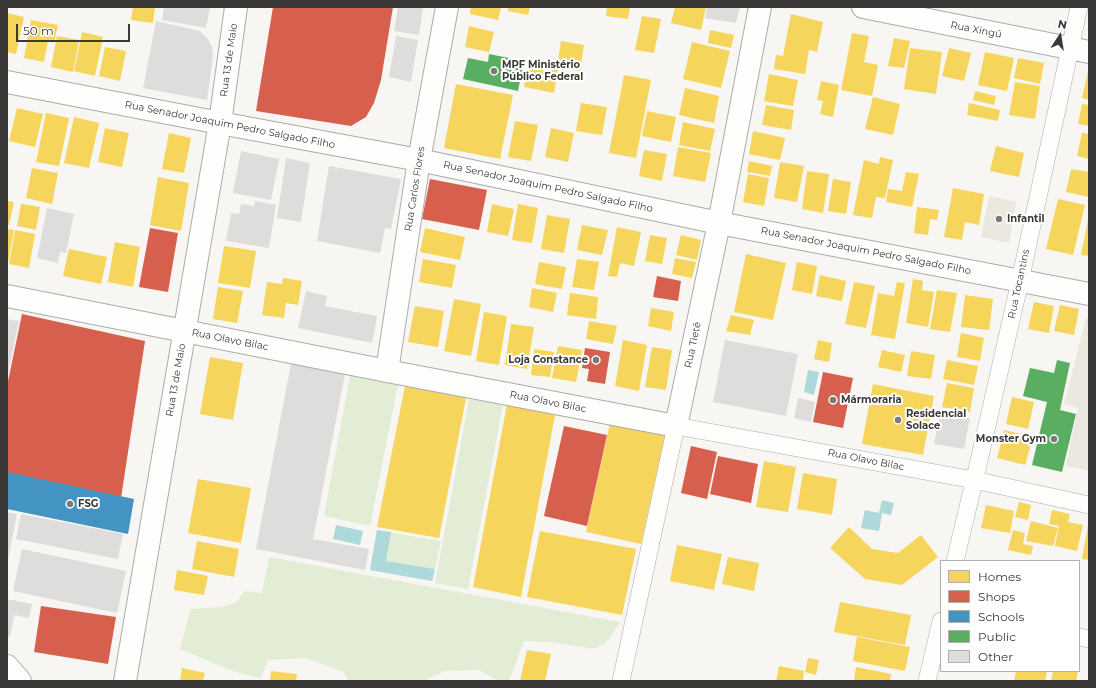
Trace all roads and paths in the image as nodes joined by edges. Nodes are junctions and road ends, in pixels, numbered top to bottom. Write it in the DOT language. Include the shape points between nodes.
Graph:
graph roads {
  1 [pos="236,7"];
  2 [pos="447,7"];
  3 [pos="760,7"];
  4 [pos="863,7"];
  5 [pos="1079,7"];
  6 [pos="1079,50"];
  7 [pos="7,82"];
  8 [pos="220,123"];
  9 [pos="419,160"];
  10 [pos="719,223"];
  11 [pos="1020,281"];
  12 [pos="1089,294"];
  13 [pos="7,296"];
  14 [pos="185,331"];
  15 [pos="387,371"];
  16 [pos="676,426"];
  17 [pos="974,480"];
  18 [pos="1089,505"];
  19 [pos="955,560"];
  20 [pos="940,626"];
  21 [pos="7,666"];
  22 [pos="20,681"];
  23 [pos="125,681"];
  24 [pos="621,681"];
  25 [pos="928,681"];
  1 -- 8 [label="main road, Rua 13 de Maio"];
  2 -- 9 [label="main road, Rua Carlos Flores"];
  3 -- 10 [label="main road, Rua Tietê"];
  4 -- 6 [label="main road, Rua Xingú"];
  5 -- 6 [label="street, Rua Tocantins"];
  6 -- 11 [label="street, Rua Tocantins"];
  7 -- 8 [label="main road, Rua Senador Joaquim Pedro Salgado Filho"];
  8 -- 9 [label="main road, Rua Senador Joaquim Pedro Salgado Filho"];
  8 -- 14 [label="main road, Rua 13 de Maio"];
  9 -- 10 [label="main road, Rua Senador Joaquim Pedro Salgado Filho"];
  9 -- 15 [label="main road, Rua Carlos Flores"];
  10 -- 11 [label="main road, Rua Senador Joaquim Pedro Salgado Filho"];
  10 -- 16 [label="main road, Rua Tietê"];
  11 -- 12 [label="main road, Rua Senador Joaquim Pedro Salgado Filho"];
  11 -- 17 [label="street, Rua Tocantins"];
  13 -- 14 [label="main road, Rua Olavo Bilac"];
  14 -- 15 [label="main road, Rua Olavo Bilac"];
  14 -- 23 [label="main road, Rua 13 de Maio"];
  15 -- 16 [label="main road, Rua Olavo Bilac"];
  16 -- 17 [label="street, Rua Olavo Bilac"];
  16 -- 24 [label="street, Rua Tietê"];
  17 -- 18 [label="street, Rua Olavo Bilac"];
  17 -- 19 [label="street, Rua Tocantins"];
  20 -- 25 [label="street"];
  21 -- 22 [label="main road"];
}
